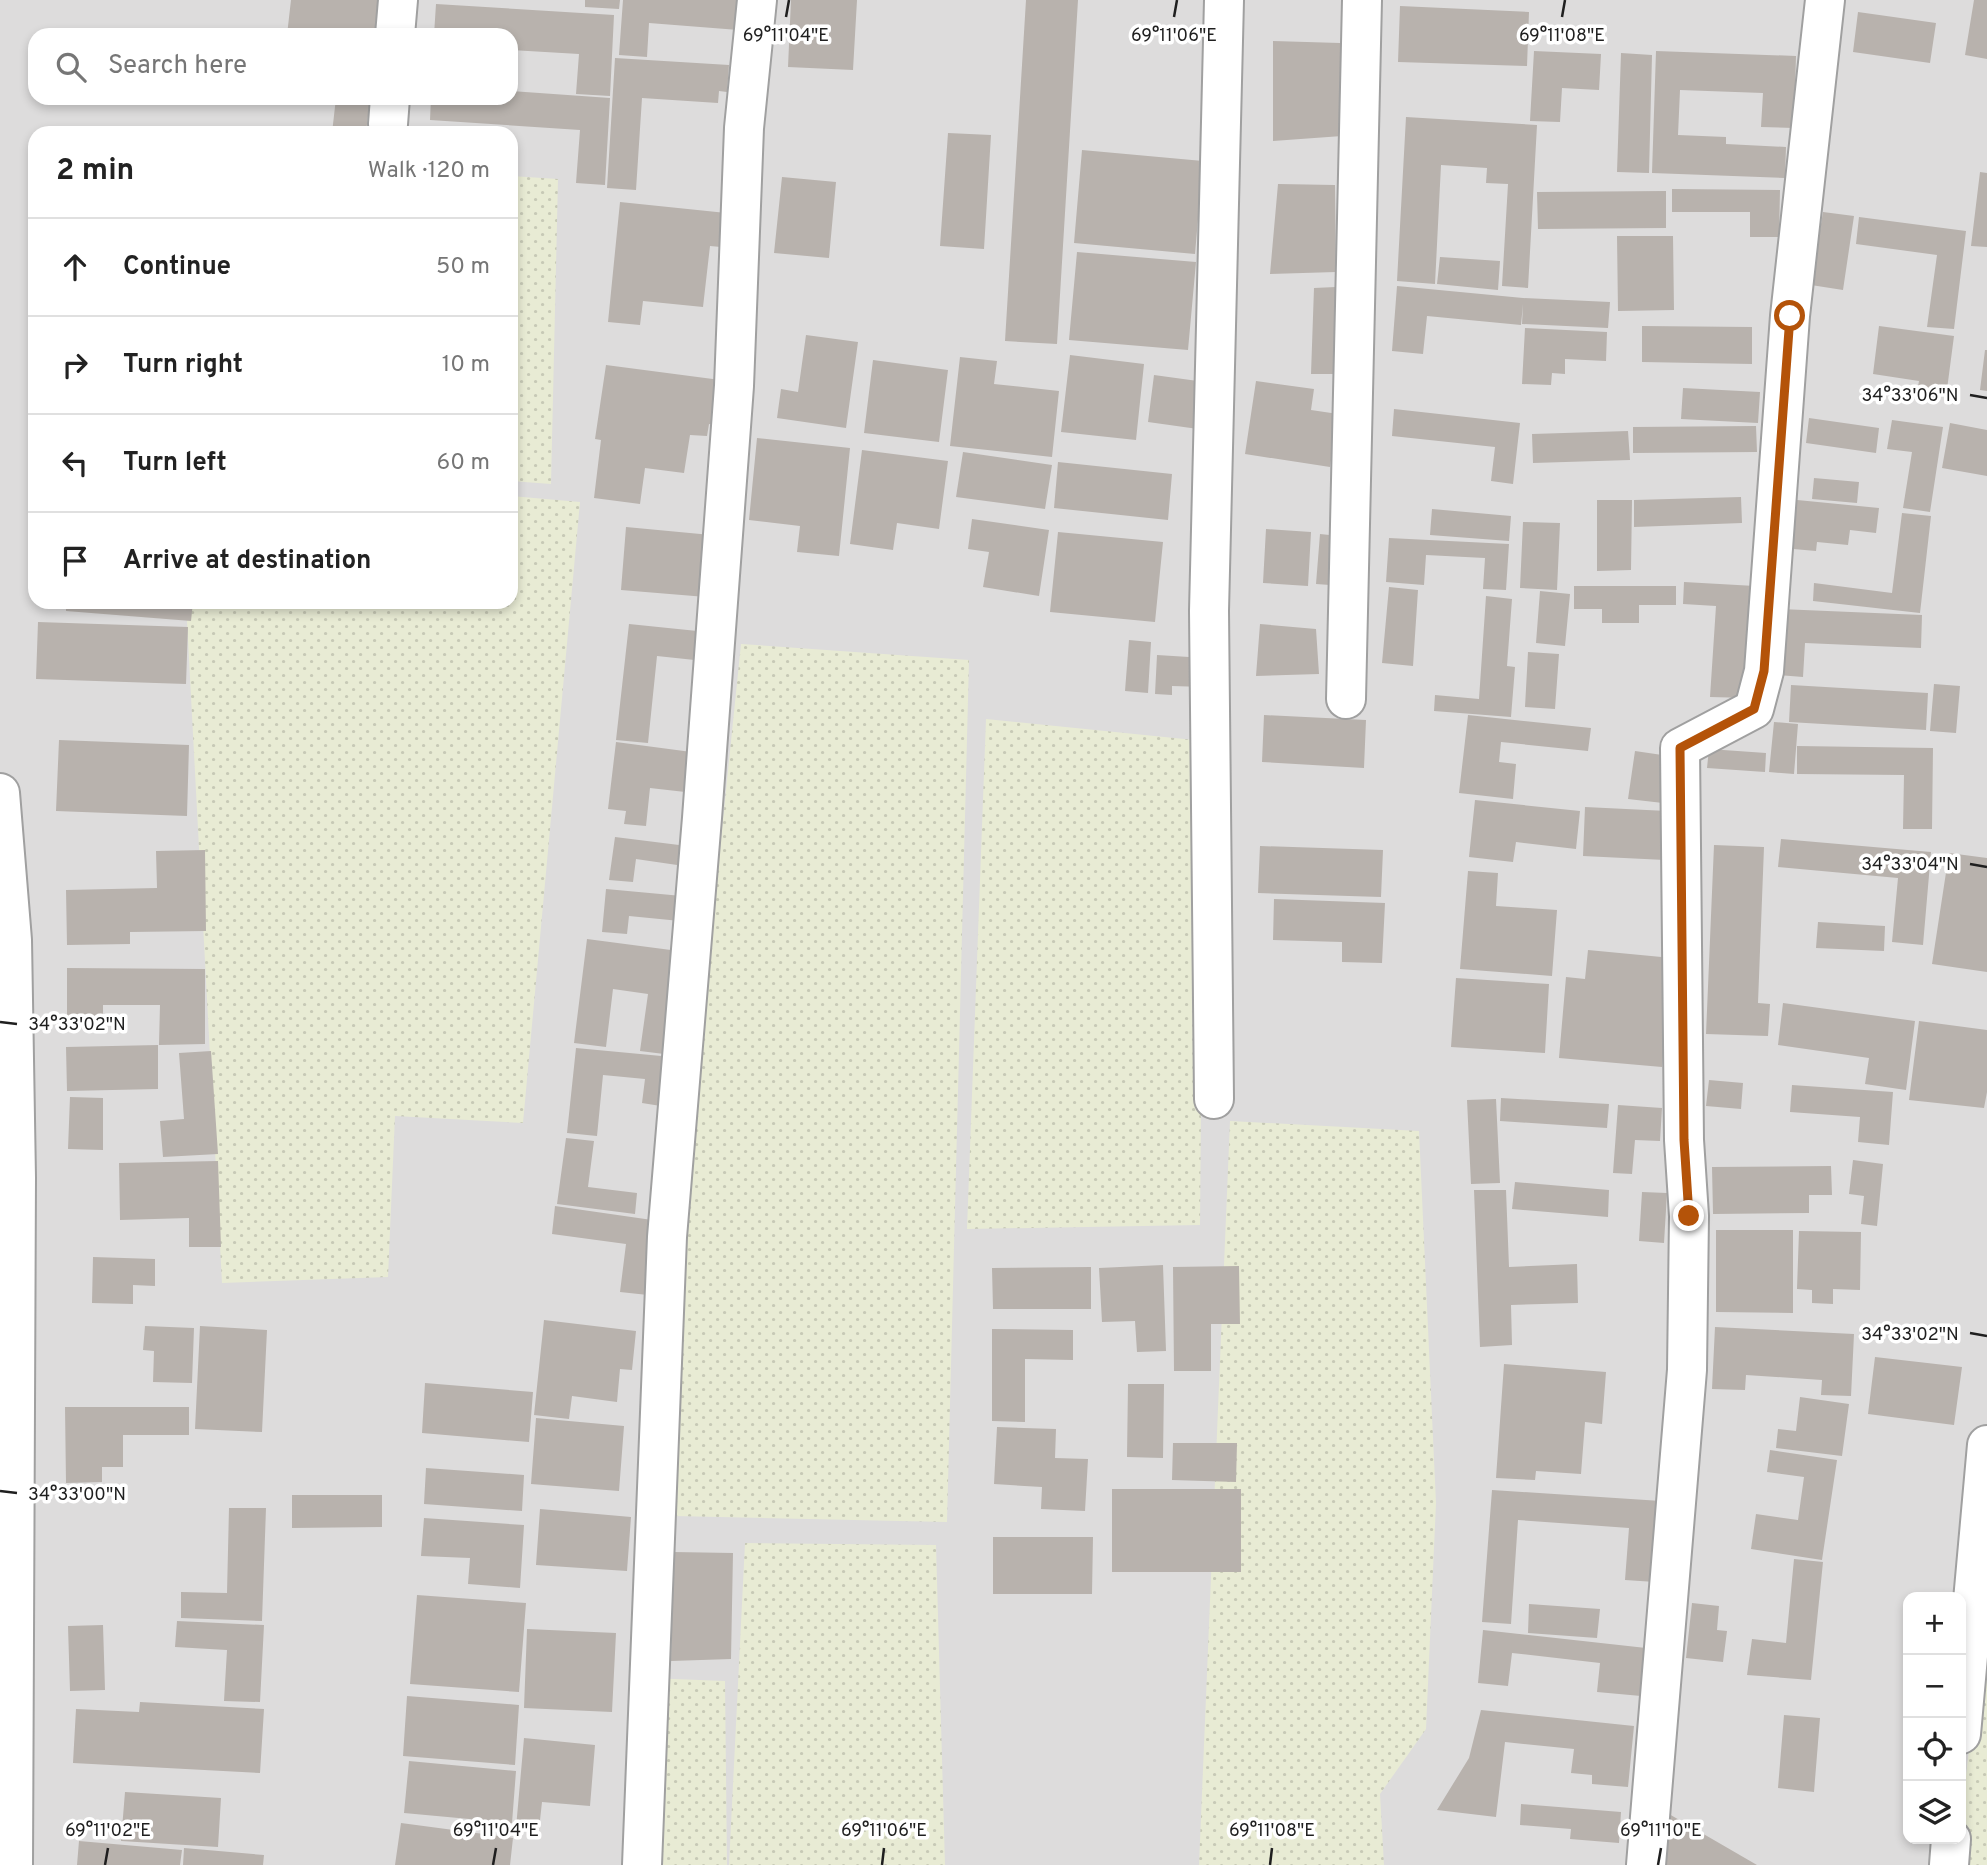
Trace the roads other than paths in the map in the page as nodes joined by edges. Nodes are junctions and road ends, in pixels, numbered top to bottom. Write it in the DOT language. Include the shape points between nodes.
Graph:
graph roads {
  1 [pos="398,0"];
  2 [pos="757,0"];
  3 [pos="1224,0"];
  4 [pos="1362,0"];
  5 [pos="1825,0"];
  6 [pos="396,28"];
  7 [pos="1346,699"];
  8 [pos="0,793"];
  9 [pos="1214,1099"];
  10 [pos="1987,1445"];
  11 [pos="1962,1718"];
  12 [pos="1951,1844"];
  13 [pos="13,1865"];
  14 [pos="642,1865"];
  15 [pos="1646,1865"];
  16 [pos="1949,1865"];
  1 -- 6 [label="street"];
  2 -- 14 [label="street" via="744,128 731,428 667,1237"];
  3 -- 9 [label="street" via="1209,611"];
  4 -- 7 [label="street"];
  5 -- 15 [label="street" via="1790,316 1764,671 1754,709 1680,748 1684,1140 1689,1216 1687,1370"];
  8 -- 13 [label="street" via="12,940 16,1178"];
  10 -- 11 [label="street"];
  12 -- 16 [label="street"];
}
